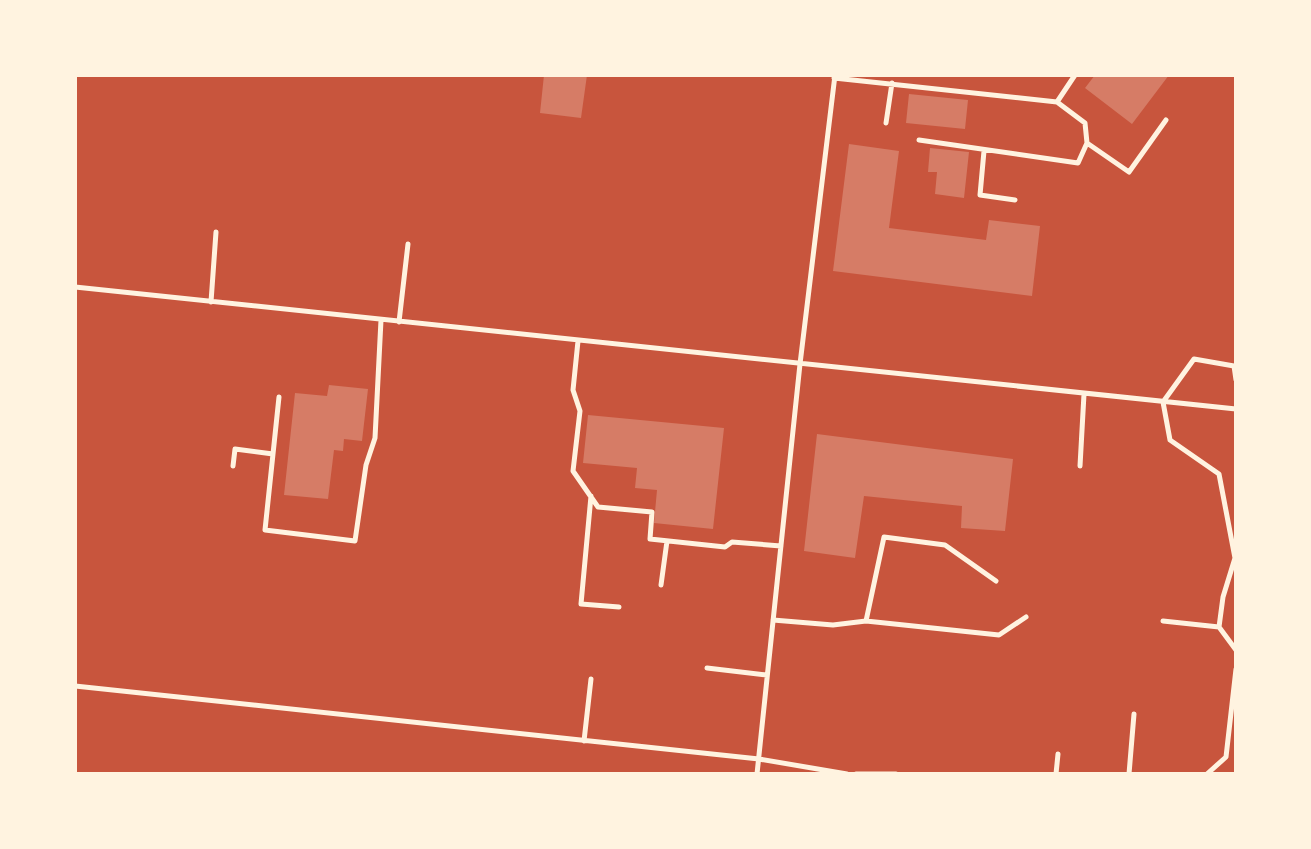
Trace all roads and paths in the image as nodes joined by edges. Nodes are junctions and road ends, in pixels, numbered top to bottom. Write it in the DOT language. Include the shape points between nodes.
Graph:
graph roads {
  1 [pos="1075,75"];
  2 [pos="835,76"];
  3 [pos="892,83"];
  4 [pos="1057,102"];
  5 [pos="1166,120"];
  6 [pos="886,123"];
  7 [pos="919,140"];
  8 [pos="1087,143"];
  9 [pos="984,151"];
  10 [pos="1015,200"];
  11 [pos="216,232"];
  12 [pos="408,244"];
  13 [pos="75,287"];
  14 [pos="211,302"];
  15 [pos="381,320"];
  16 [pos="400,322"];
  17 [pos="578,341"];
  18 [pos="800,364"];
  19 [pos="1236,380"];
  20 [pos="1084,394"];
  21 [pos="279,397"];
  22 [pos="1163,402"];
  23 [pos="1236,409"];
  24 [pos="273,454"];
  25 [pos="233,466"];
  26 [pos="1080,466"];
  27 [pos="591,496"];
  28 [pos="667,541"];
  29 [pos="781,546"];
  30 [pos="1235,558"];
  31 [pos="996,581"];
  32 [pos="661,585"];
  33 [pos="619,607"];
  34 [pos="1026,617"];
  35 [pos="773,620"];
  36 [pos="866,621"];
  37 [pos="1163,621"];
  38 [pos="1219,627"];
  39 [pos="1236,650"];
  40 [pos="707,668"];
  41 [pos="1236,669"];
  42 [pos="767,675"];
  43 [pos="591,679"];
  44 [pos="75,686"];
  45 [pos="1134,714"];
  46 [pos="584,741"];
  47 [pos="1058,754"];
  48 [pos="759,759"];
  49 [pos="757,774"];
  50 [pos="847,774"];
  51 [pos="856,774"];
  52 [pos="896,774"];
  53 [pos="1056,774"];
  54 [pos="1129,774"];
  55 [pos="1207,774"];
  1 -- 4 [label="lane"];
  2 -- 3 [label="lane"];
  2 -- 18 [label="lane"];
  3 -- 4 [label="lane"];
  3 -- 6 [label="lane"];
  4 -- 8 [label="lane" via="1085,123"];
  5 -- 8 [label="lane" via="1129,172"];
  7 -- 9 [label="lane"];
  8 -- 9 [label="lane" via="1078,163"];
  9 -- 10 [label="lane" via="980,195"];
  11 -- 14 [label="lane"];
  12 -- 16 [label="lane"];
  13 -- 14 [label="lane"];
  14 -- 15 [label="lane"];
  15 -- 16 [label="lane"];
  15 -- 24 [label="lane" via="375,438 366,465 355,541 265,530"];
  16 -- 17 [label="lane"];
  17 -- 18 [label="lane"];
  17 -- 27 [label="lane" via="573,390 580,411 573,471"];
  18 -- 20 [label="lane"];
  18 -- 29 [label="lane"];
  19 -- 22 [label="lane" via="1234,366 1194,359"];
  20 -- 22 [label="lane"];
  20 -- 26 [label="lane"];
  21 -- 24 [label="lane"];
  22 -- 23 [label="lane"];
  22 -- 30 [label="lane" via="1170,440 1219,474"];
  24 -- 25 [label="lane" via="235,449"];
  27 -- 28 [label="lane" via="598,507 652,512 650,539"];
  27 -- 33 [label="lane" via="582,604"];
  28 -- 29 [label="lane"];
  28 -- 32 [label="lane"];
  29 -- 35 [label="lane"];
  30 -- 38 [label="lane"];
  31 -- 36 [label="lane" via="945,545 884,537"];
  34 -- 36 [label="lane" via="999,635"];
  35 -- 36 [label="lane" via="833,625"];
  35 -- 42 [label="lane"];
  37 -- 38 [label="lane"];
  38 -- 39 [label="lane"];
  40 -- 42 [label="lane"];
  41 -- 55 [label="lane" via="1226,757"];
  42 -- 48 [label="lane"];
  43 -- 46 [label="lane"];
  44 -- 46 [label="lane"];
  45 -- 54 [label="lane"];
  46 -- 48 [label="lane"];
  47 -- 53 [label="lane"];
  48 -- 49 [label="lane"];
  48 -- 50 [label="lane"];
  51 -- 52 [label="lane"];
}
